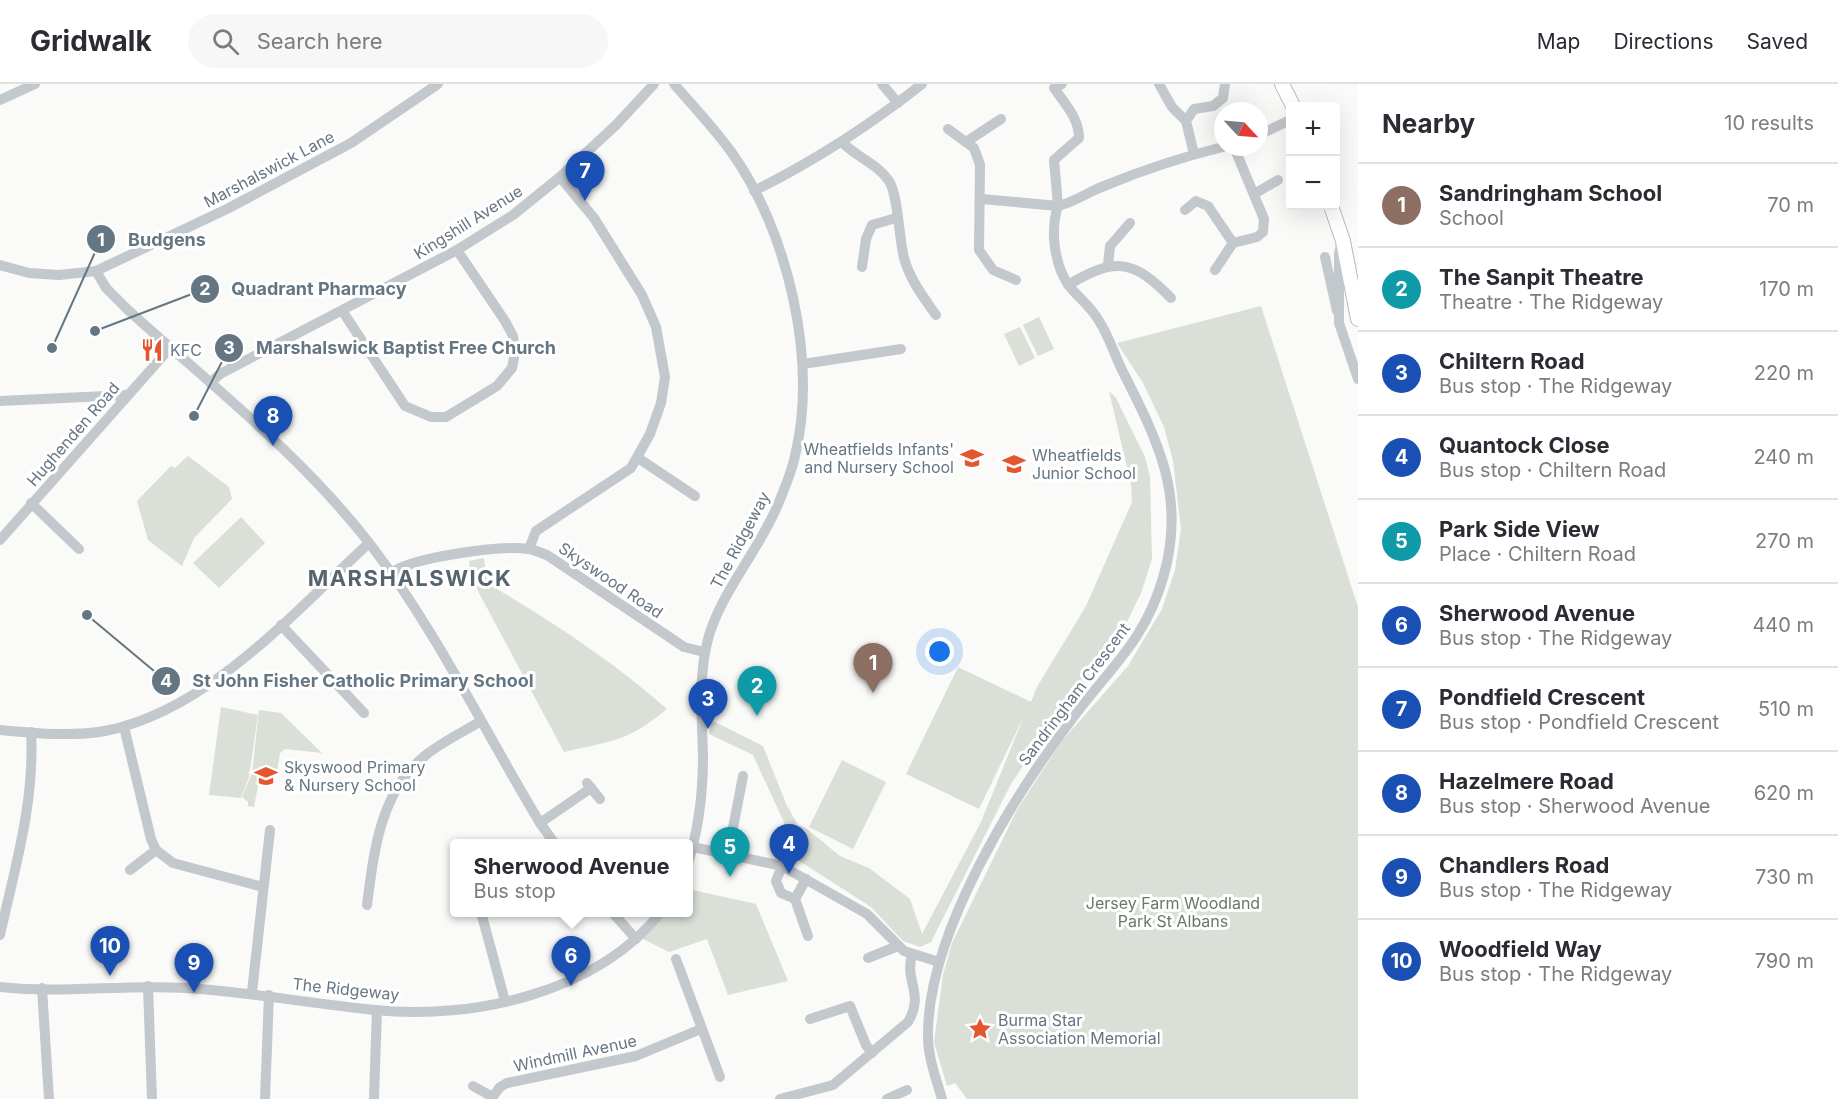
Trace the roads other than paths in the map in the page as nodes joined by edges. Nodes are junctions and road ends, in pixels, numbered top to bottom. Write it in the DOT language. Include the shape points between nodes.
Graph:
graph roads {
  1 [pos="35,84"];
  2 [pos="438,84"];
  3 [pos="654,84"];
  4 [pos="674,84"];
  5 [pos="882,84"];
  6 [pos="922,84"];
  7 [pos="1062,84"];
  8 [pos="1159,84"];
  9 [pos="1225,84"];
  10 [pos="1282,84"];
  11 [pos="0,100"];
  12 [pos="1291,102"];
  13 [pos="898,103"];
  14 [pos="1001,119"];
  15 [pos="1186,121"];
  16 [pos="1286,122"];
  17 [pos="948,129"];
  18 [pos="1268,131"];
  19 [pos="842,142"];
  20 [pos="966,142"];
  21 [pos="1214,149"];
  22 [pos="1194,154"];
  23 [pos="1238,156"];
  24 [pos="560,177"];
  25 [pos="1278,180"];
  26 [pos="754,191"];
  27 [pos="1254,194"];
  28 [pos="982,199"];
  29 [pos="1058,206"];
  30 [pos="1185,210"];
  31 [pos="1332,210"];
  32 [pos="896,218"];
  33 [pos="1130,224"];
  34 [pos="1342,241"];
  35 [pos="1233,243"];
  36 [pos="457,250"];
  37 [pos="1325,257"];
  38 [pos="0,265"];
  39 [pos="1108,265"];
  40 [pos="862,267"];
  41 [pos="1215,270"];
  42 [pos="96,271"];
  43 [pos="1016,280"];
  44 [pos="1068,285"];
  45 [pos="1171,298"];
  46 [pos="343,312"];
  47 [pos="936,315"];
  48 [pos="1358,319"];
  49 [pos="1340,323"];
  50 [pos="170,348"];
  51 [pos="901,349"];
  52 [pos="803,364"];
  53 [pos="1358,379"];
  54 [pos="210,383"];
  55 [pos="127,395"];
  56 [pos="0,401"];
  57 [pos="638,458"];
  58 [pos="695,496"];
  59 [pos="31,503"];
  60 [pos="0,540"];
  61 [pos="369,543"];
  62 [pos="79,549"];
  63 [pos="529,549"];
  64 [pos="391,573"];
  65 [pos="281,625"];
  66 [pos="704,652"];
  67 [pos="364,713"];
  68 [pos="481,721"];
  69 [pos="124,727"];
  70 [pos="0,730"];
  71 [pos="31,732"];
  72 [pos="743,776"];
  73 [pos="600,799"];
  74 [pos="540,823"];
  75 [pos="270,830"];
  76 [pos="552,839"];
  77 [pos="693,847"];
  78 [pos="156,850"];
  79 [pos="728,854"];
  80 [pos="782,866"];
  81 [pos="130,870"];
  82 [pos="806,879"];
  83 [pos="5,885"];
  84 [pos="263,887"];
  85 [pos="795,899"];
  86 [pos="367,905"];
  87 [pos="479,917"];
  88 [pos="616,917"];
  89 [pos="656,917"];
  90 [pos="0,935"];
  91 [pos="808,936"];
  92 [pos="636,939"];
  93 [pos="898,946"];
  94 [pos="912,955"];
  95 [pos="868,958"];
  96 [pos="676,959"];
  97 [pos="939,962"];
  98 [pos="148,986"];
  99 [pos="0,987"];
  100 [pos="42,988"];
  101 [pos="252,993"];
  102 [pos="269,995"];
  103 [pos="505,1001"];
  104 [pos="377,1010"];
  105 [pos="810,1019"];
  106 [pos="701,1029"];
  107 [pos="872,1053"];
  108 [pos="720,1077"];
  109 [pos="473,1086"];
  110 [pos="907,1090"];
  111 [pos="491,1097"];
  112 [pos="374,1098"];
  113 [pos="49,1099"];
  114 [pos="152,1099"];
  115 [pos="265,1099"];
  116 [pos="780,1099"];
  117 [pos="887,1099"];
  118 [pos="942,1099"];
  1 -- 11 [label="street"];
  2 -- 42 [label="street, Marshalswick Lane" via="351,143 229,208"];
  3 -- 24 [label="street, Kingshill Avenue"];
  4 -- 26 [label="street, The Ridgeway" via="732,154"];
  5 -- 13 [label="street"];
  6 -- 13 [label="street"];
  7 -- 29 [label="street, Sandringham Crescent" via="1054,88 1079,127 1079,138 1054,160"];
  8 -- 15 [label="street" via="1172,107"];
  9 -- 15 [label="street" via="1223,98 1213,106 1194,109"];
  10 -- 12 [label="main road"];
  13 -- 19 [label="street"];
  14 -- 20 [label="street"];
  15 -- 22 [label="street"];
  16 -- 18 [label="street"];
  17 -- 20 [label="street"];
  19 -- 26 [label="street" via="809,164"];
  19 -- 32 [label="street" via="890,181"];
  20 -- 28 [label="street" via="974,148 981,165"];
  21 -- 22 [label="street"];
  22 -- 29 [label="street"];
  23 -- 27 [label="street"];
  24 -- 36 [label="street, Kingshill Avenue" via="513,214"];
  24 -- 57 [label="street" via="624,262 656,327 664,386 654,423"];
  25 -- 27 [label="street"];
  26 -- 52 [label="street, The Ridgeway" via="787,273"];
  27 -- 35 [label="street" via="1264,219 1263,232"];
  28 -- 29 [label="street"];
  28 -- 43 [label="street" via="979,250 993,270"];
  29 -- 44 [label="street, Sandringham Crescent" via="1053,220 1054,238"];
  30 -- 35 [label="street" via="1196,201 1208,206"];
  31 -- 34 [label="main road"];
  32 -- 40 [label="street" via="872,225"];
  32 -- 47 [label="street" via="905,260 916,286"];
  33 -- 39 [label="street" via="1110,246"];
  34 -- 48 [label="main road"];
  34 -- 49 [label="street"];
  35 -- 41 [label="street"];
  36 -- 46 [label="street, Kingshill Avenue"];
  36 -- 46 [label="street" via="505,321 513,336 515,352 512,368 497,386 446,417 431,417 405,406"];
  37 -- 49 [label="street"];
  38 -- 42 [label="street, Marshalswick Lane" via="29,273"];
  39 -- 44 [label="street"];
  39 -- 45 [label="street" via="1146,275"];
  42 -- 50 [label="street" via="113,296"];
  44 -- 97 [label="street, Sandringham Crescent" via="1099,320 1156,438 1171,497 1169,554 1158,595 1144,626 1026,783 964,896"];
  46 -- 54 [label="street, Kingshill Avenue" via="220,374"];
  49 -- 53 [label="street"];
  50 -- 54 [label="street"];
  50 -- 55 [label="street, Hughenden Road"];
  51 -- 52 [label="street"];
  52 -- 66 [label="street, The Ridgeway" via="795,456 770,522 718,614"];
  54 -- 61 [label="street" via="308,474"];
  55 -- 56 [label="street"];
  55 -- 59 [label="street, Hughenden Road"];
  57 -- 58 [label="street"];
  57 -- 63 [label="street" via="623,475 536,531"];
  59 -- 60 [label="street, Hughenden Road"];
  59 -- 62 [label="street"];
  61 -- 64 [label="street"];
  61 -- 65 [label="street"];
  63 -- 64 [label="street, Skyswood Road" via="415,562"];
  63 -- 66 [label="street, Skyswood Road" via="547,555 684,647"];
  64 -- 68 [label="street"];
  65 -- 67 [label="street"];
  65 -- 69 [label="street" via="233,667 191,696"];
  66 -- 77 [label="street, The Ridgeway" via="701,801"];
  68 -- 74 [label="street"];
  68 -- 86 [label="street" via="426,754 404,775 380,829"];
  69 -- 71 [label="street" via="76,734"];
  69 -- 78 [label="street"];
  70 -- 71 [label="street"];
  71 -- 83 [label="street" via="30,803"];
  72 -- 79 [label="street"];
  73 -- 74 [label="street" via="589,785"];
  74 -- 76 [label="street"];
  75 -- 84 [label="street"];
  77 -- 79 [label="street"];
  78 -- 81 [label="street"];
  78 -- 84 [label="street" via="173,864"];
  79 -- 80 [label="street"];
  80 -- 82 [label="street"];
  80 -- 85 [label="street" via="777,889"];
  82 -- 85 [label="street"];
  82 -- 93 [label="street" via="867,914"];
  83 -- 90 [label="street"];
  84 -- 101 [label="street"];
  85 -- 91 [label="street"];
  87 -- 103 [label="street"];
  88 -- 92 [label="street"];
  89 -- 92 [label="street, The Ridgeway"];
  92 -- 103 [label="street, The Ridgeway" via="594,970 566,984"];
  93 -- 94 [label="street"];
  93 -- 95 [label="street"];
  94 -- 97 [label="street"];
  94 -- 107 [label="street" via="909,967 917,996 914,1012"];
  96 -- 106 [label="street"];
  97 -- 118 [label="street, Sandringham Crescent" via="928,1037"];
  98 -- 100 [label="street, The Ridgeway"];
  98 -- 101 [label="street, The Ridgeway"];
  98 -- 114 [label="street"];
  99 -- 100 [label="street, The Ridgeway"];
  100 -- 113 [label="street"];
  101 -- 102 [label="street, The Ridgeway"];
  102 -- 104 [label="street, The Ridgeway"];
  102 -- 115 [label="street"];
  103 -- 104 [label="street, The Ridgeway" via="428,1010"];
  104 -- 112 [label="street"];
  105 -- 107 [label="street" via="850,1006"];
  106 -- 108 [label="street"];
  106 -- 111 [label="street, Windmill Avenue" via="636,1056 507,1083"];
  107 -- 116 [label="street" via="832,1085"];
  109 -- 111 [label="street, Windmill Avenue"];
  110 -- 117 [label="street"];
}
